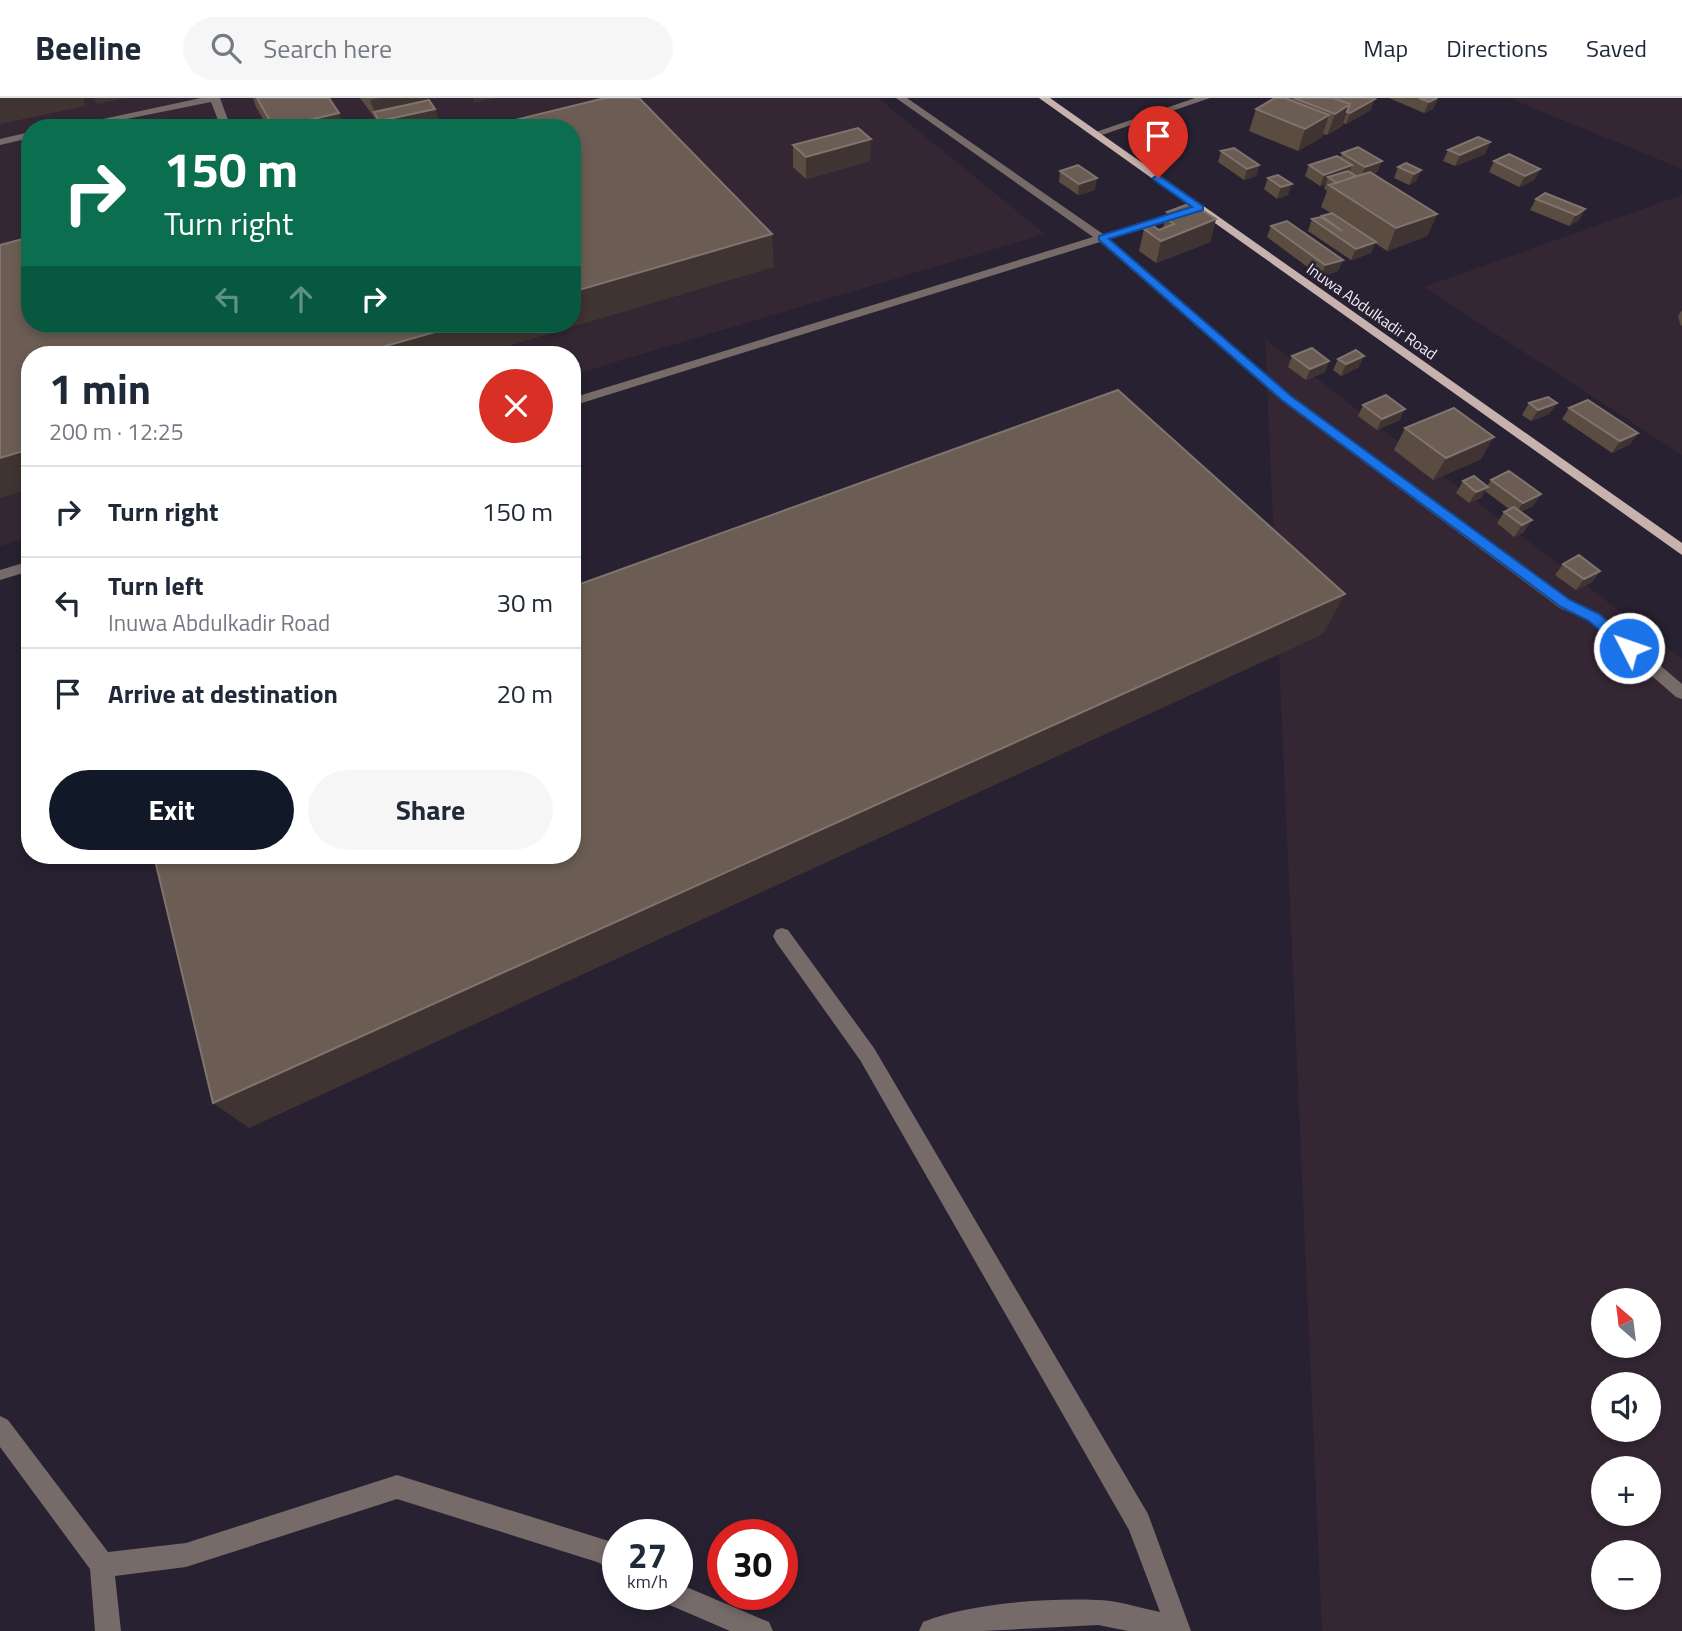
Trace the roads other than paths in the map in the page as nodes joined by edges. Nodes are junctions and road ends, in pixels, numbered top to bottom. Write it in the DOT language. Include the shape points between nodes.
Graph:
graph roads {
  1 [pos="901,98"];
  2 [pos="1044,98"];
  3 [pos="1205,98"];
  4 [pos="111,119"];
  5 [pos="223,119"];
  6 [pos="1095,134"];
  7 [pos="21,137"];
  8 [pos="0,142"];
  9 [pos="1199,208"];
  10 [pos="1102,238"];
  11 [pos="581,399"];
  12 [pos="1682,550"];
  13 [pos="21,569"];
  14 [pos="0,575"];
  15 [pos="1682,693"];
  16 [pos="782,936"];
  17 [pos="0,1428"];
  18 [pos="602,1551"];
  19 [pos="102,1565"];
  20 [pos="693,1602"];
  21 [pos="1180,1630"];
  22 [pos="108,1631"];
  23 [pos="760,1631"];
  24 [pos="932,1631"];
  1 -- 10 [label="street"];
  2 -- 6 [label="main road, Inuwa Abdulkadir Road"];
  3 -- 6 [label="street"];
  4 -- 5 [label="street" via="215,98"];
  6 -- 9 [label="main road, Inuwa Abdulkadir Road"];
  7 -- 8 [label="street"];
  9 -- 10 [label="street"];
  9 -- 12 [label="main road, Inuwa Abdulkadir Road"];
  10 -- 11 [label="street"];
  10 -- 15 [label="street" via="1287,399 1565,604 1594,617"];
  13 -- 14 [label="street"];
  16 -- 21 [label="street" via="867,1054 1139,1523"];
  17 -- 19 [label="street"];
  18 -- 19 [label="street" via="397,1487 186,1555"];
  19 -- 22 [label="street"];
  20 -- 23 [label="street"];
  21 -- 24 [label="street" via="1098,1612 985,1618"];
}
